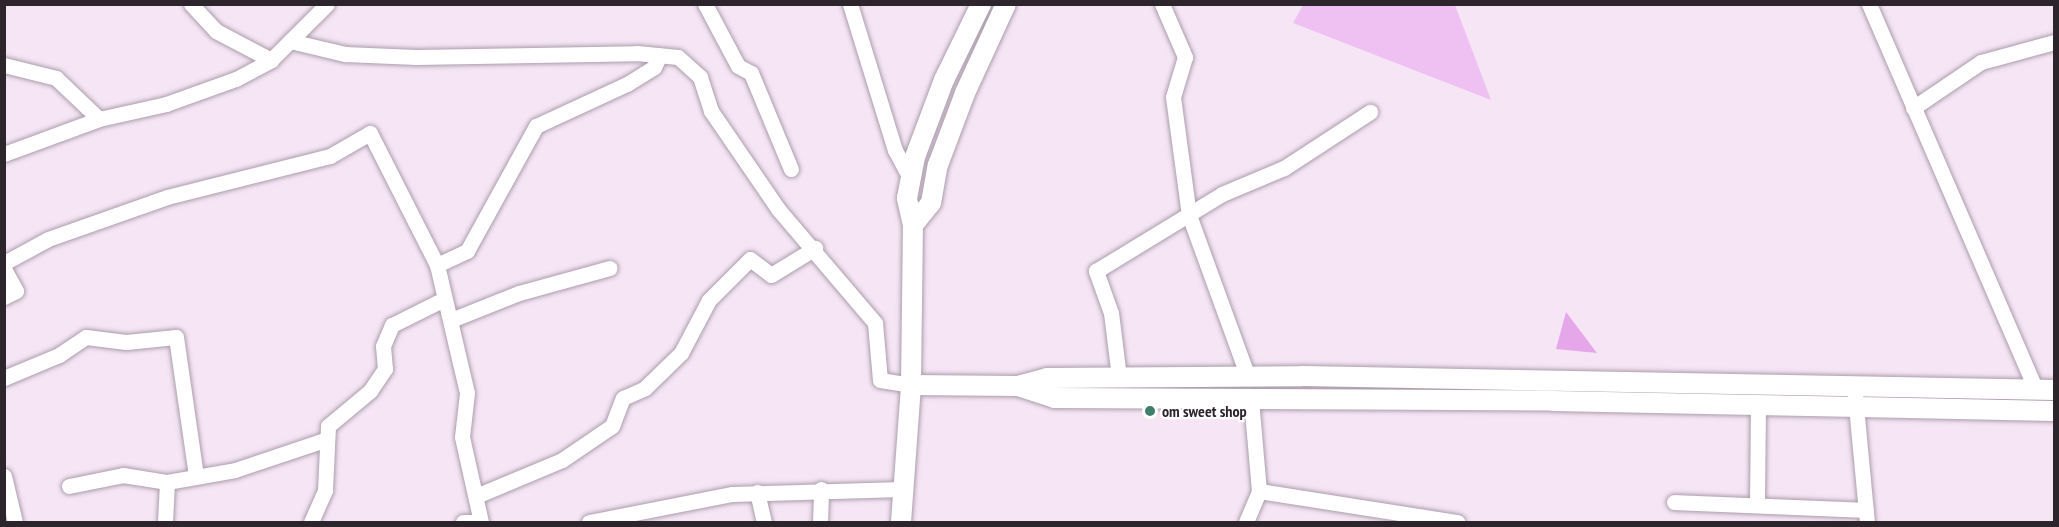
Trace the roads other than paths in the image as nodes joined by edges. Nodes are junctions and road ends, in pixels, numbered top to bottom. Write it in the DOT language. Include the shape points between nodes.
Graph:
graph roads {
  1 [pos="191,4"];
  2 [pos="313,4"];
  3 [pos="327,4"];
  4 [pos="705,4"];
  5 [pos="850,4"];
  6 [pos="981,4"];
  7 [pos="1006,4"];
  8 [pos="1162,4"];
  9 [pos="1869,4"];
  10 [pos="295,36"];
  11 [pos="2055,42"];
  12 [pos="660,55"];
  13 [pos="271,60"];
  14 [pos="4,65"];
  15 [pos="1913,108"];
  16 [pos="1370,112"];
  17 [pos="99,119"];
  18 [pos="4,154"];
  19 [pos="790,169"];
  20 [pos="911,180"];
  21 [pos="1190,215"];
  22 [pos="913,225"];
  23 [pos="815,248"];
  24 [pos="4,263"];
  25 [pos="437,265"];
  26 [pos="610,268"];
  27 [pos="4,269"];
  28 [pos="4,297"];
  29 [pos="444,298"];
  30 [pos="451,320"];
  31 [pos="1119,377"];
  32 [pos="1248,377"];
  33 [pos="4,378"];
  34 [pos="911,385"];
  35 [pos="1854,385"];
  36 [pos="1018,386"];
  37 [pos="2045,390"];
  38 [pos="1251,399"];
  39 [pos="1758,405"];
  40 [pos="1855,407"];
  41 [pos="2055,411"];
  42 [pos="324,440"];
  43 [pos="4,476"];
  44 [pos="196,476"];
  45 [pos="167,482"];
  46 [pos="69,486"];
  47 [pos="821,489"];
  48 [pos="902,489"];
  49 [pos="1259,491"];
  50 [pos="757,492"];
  51 [pos="476,496"];
  52 [pos="1674,502"];
  53 [pos="1757,502"];
  54 [pos="1866,516"];
  55 [pos="15,522"];
  56 [pos="165,522"];
  57 [pos="311,522"];
  58 [pos="463,522"];
  59 [pos="479,522"];
  60 [pos="589,522"];
  61 [pos="764,522"];
  62 [pos="820,522"];
  63 [pos="901,522"];
  64 [pos="1246,522"];
  65 [pos="1458,522"];
  1 -- 13 [label="street" via="216,31"];
  2 -- 10 [label="street"];
  3 -- 10 [label="street"];
  4 -- 19 [label="street" via="738,66 751,73"];
  5 -- 20 [label="street" via="895,150"];
  6 -- 20 [label="main road" via="944,80"];
  7 -- 22 [label="main road" via="965,93 938,165 931,202"];
  8 -- 21 [label="street" via="1185,57 1173,97"];
  9 -- 15 [label="street"];
  10 -- 12 [label="street" via="345,54"];
  10 -- 13 [label="street"];
  11 -- 15 [label="street" via="1981,62"];
  12 -- 23 [label="street" via="678,57 700,77 711,111 745,164"];
  12 -- 25 [label="street" via="654,67 627,84 536,126 467,251"];
  13 -- 17 [label="street" via="166,104"];
  14 -- 17 [label="street" via="56,78"];
  15 -- 37 [label="street"];
  16 -- 21 [label="street" via="1284,168 1222,194"];
  17 -- 18 [label="street"];
  20 -- 22 [label="main road" via="907,198"];
  21 -- 31 [label="street" via="1096,271 1111,313"];
  21 -- 32 [label="street"];
  22 -- 34 [label="main road"];
  23 -- 34 [label="street" via="875,323 880,380"];
  23 -- 51 [label="street" via="771,275 750,259 709,300 681,353 617,406 612,426 562,459"];
  24 -- 25 [label="street" via="48,239 166,197 330,156 370,133"];
  25 -- 29 [label="street"];
  26 -- 30 [label="street" via="519,293"];
  27 -- 28 [label="street" via="16,291"];
  29 -- 30 [label="street"];
  29 -- 42 [label="street" via="392,325 383,346 385,369 370,391 328,426"];
  30 -- 51 [label="street" via="466,393 462,437"];
  31 -- 32 [label="main road"];
  31 -- 36 [label="main road" via="1047,378"];
  32 -- 35 [label="main road"];
  33 -- 44 [label="street" via="59,355 86,337 126,342 176,337"];
  34 -- 36 [label="main road"];
  34 -- 48 [label="main road"];
  35 -- 37 [label="main road"];
  35 -- 40 [label="street"];
  36 -- 38 [label="main road" via="1054,398"];
  38 -- 39 [label="main road"];
  38 -- 49 [label="street"];
  39 -- 40 [label="main road"];
  39 -- 53 [label="street"];
  40 -- 41 [label="main road"];
  40 -- 54 [label="street"];
  42 -- 44 [label="street" via="235,470"];
  42 -- 57 [label="street" via="325,490"];
  43 -- 55 [label="street"];
  44 -- 45 [label="street"];
  45 -- 46 [label="street" via="123,475"];
  45 -- 56 [label="street"];
  47 -- 48 [label="street"];
  47 -- 50 [label="street"];
  47 -- 62 [label="street"];
  48 -- 63 [label="main road"];
  49 -- 64 [label="street"];
  49 -- 65 [label="street"];
  50 -- 60 [label="street"];
  50 -- 61 [label="street"];
  51 -- 59 [label="street"];
  52 -- 53 [label="street"];
  53 -- 54 [label="street"];
  58 -- 59 [label="street"];
}
